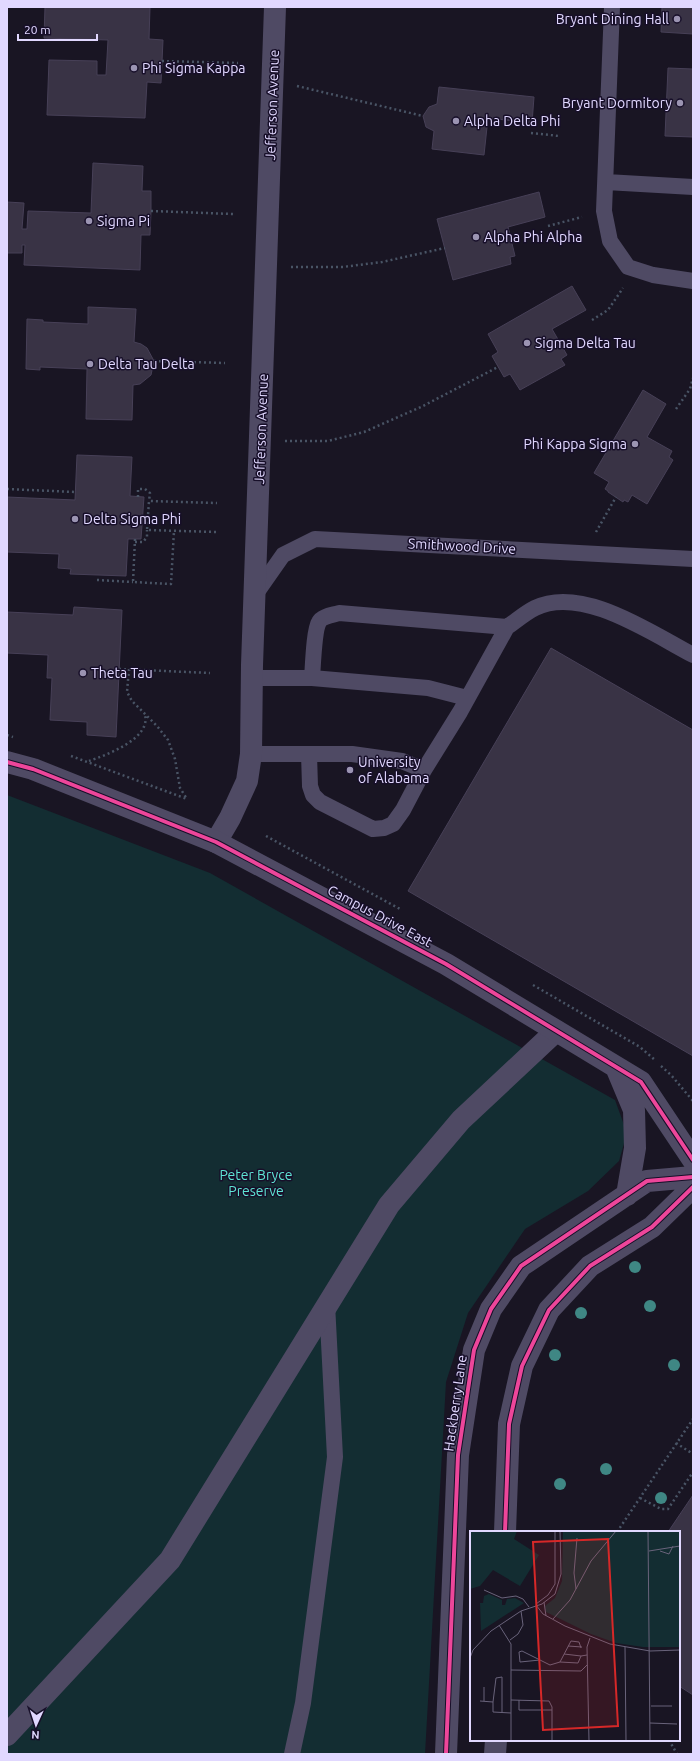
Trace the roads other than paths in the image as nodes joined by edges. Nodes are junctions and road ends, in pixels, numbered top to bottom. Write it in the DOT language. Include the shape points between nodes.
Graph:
graph roads {
  1 [pos="275,7"];
  2 [pos="612,7"];
  3 [pos="606,182"];
  4 [pos="693,187"];
  5 [pos="693,280"];
  6 [pos="693,559"];
  7 [pos="255,595"];
  8 [pos="507,627"];
  9 [pos="693,655"];
  10 [pos="252,678"];
  11 [pos="312,678"];
  12 [pos="467,698"];
  13 [pos="251,754"];
  14 [pos="309,754"];
  15 [pos="7,762"];
  16 [pos="424,770"];
  17 [pos="216,842"];
  18 [pos="556,1030"];
  19 [pos="616,1067"];
  20 [pos="693,1160"];
  21 [pos="693,1177"];
  22 [pos="693,1187"];
  23 [pos="627,1195"];
  24 [pos="327,1304"];
  25 [pos="505,1531"];
  26 [pos="7,1736"];
  27 [pos="496,1741"];
  28 [pos="292,1754"];
  29 [pos="446,1754"];
  30 [pos="495,1754"];
  1 -- 7 [label="street, Jefferson Avenue"];
  2 -- 3 [label="lane"];
  3 -- 4 [label="lane"];
  3 -- 5 [label="lane" via="604,211 610,241 628,267 653,275"];
  6 -- 7 [label="lane, Smithwood Drive" via="315,539 283,554"];
  7 -- 10 [label="street, Jefferson Avenue"];
  8 -- 9 [label="lane" via="535,608 546,604 587,604 605,609"];
  8 -- 11 [label="lane" via="339,613 325,617 319,622"];
  8 -- 12 [label="lane"];
  10 -- 11 [label="lane"];
  10 -- 13 [label="street, Jefferson Avenue"];
  11 -- 12 [label="lane" via="428,688"];
  12 -- 16 [label="lane"];
  13 -- 14 [label="lane"];
  13 -- 17 [label="street, Jefferson Avenue" via="247,781"];
  14 -- 16 [label="lane" via="352,754 402,761"];
  14 -- 16 [label="lane" via="310,786 313,795 320,802 373,829 393,824 404,810"];
  15 -- 17 [label="street, Campus Drive East" via="33,769"];
  17 -- 18 [label="street, Campus Drive East" via="446,964"];
  18 -- 19 [label="street, Campus Drive East"];
  18 -- 24 [label="street" via="461,1120 389,1204"];
  19 -- 20 [label="street, Campus Drive East" via="640,1082"];
  19 -- 23 [label="street" via="634,1110 635,1148"];
  21 -- 23 [label="street, Hackberry Lane" via="647,1181"];
  22 -- 25 [label="street" via="652,1228 590,1266 549,1310 522,1366 510,1424"];
  23 -- 29 [label="street, Hackberry Lane" via="521,1266 491,1309 474,1350 458,1455"];
  24 -- 26 [label="street" via="170,1560"];
  24 -- 28 [label="lane" via="335,1457 303,1703"];
  27 -- 30 [label="street"];
}
